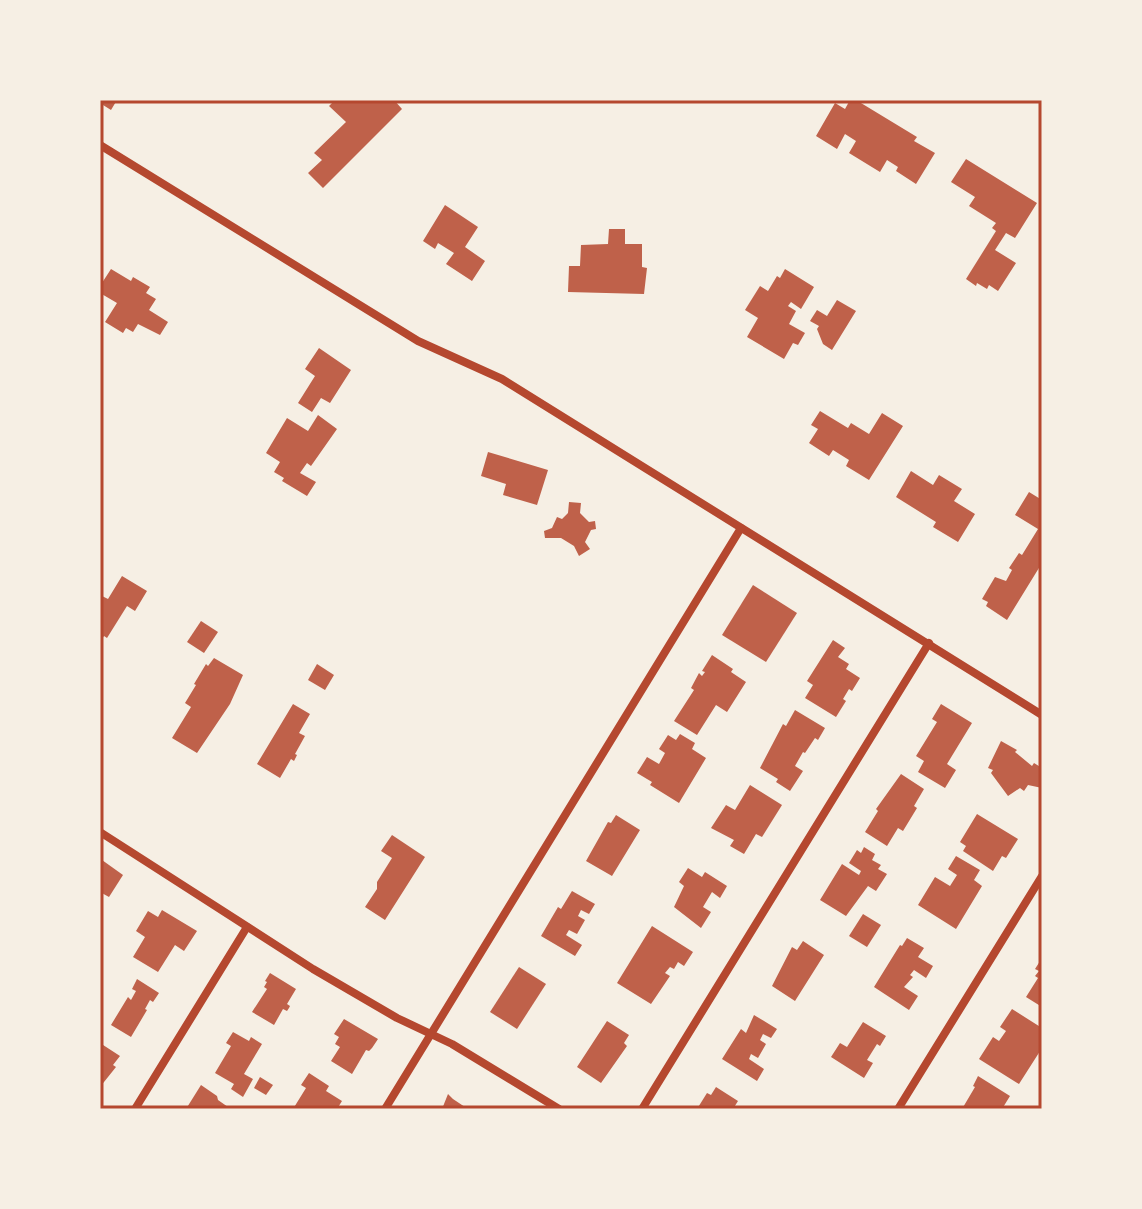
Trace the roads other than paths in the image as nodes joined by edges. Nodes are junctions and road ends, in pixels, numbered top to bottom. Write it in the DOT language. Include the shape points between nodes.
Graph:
graph roads {
  1 [pos="100,145"];
  2 [pos="741,528"];
  3 [pos="929,643"];
  4 [pos="1042,715"];
  5 [pos="100,832"];
  6 [pos="1042,876"];
  7 [pos="247,927"];
  8 [pos="431,1035"];
  9 [pos="135,1109"];
  10 [pos="385,1109"];
  11 [pos="559,1109"];
  12 [pos="642,1109"];
  13 [pos="898,1109"];
  1 -- 2 [label="street" via="418,341 502,379"];
  2 -- 3 [label="street"];
  2 -- 8 [label="street"];
  3 -- 4 [label="street"];
  3 -- 12 [label="street"];
  5 -- 7 [label="street"];
  6 -- 13 [label="street"];
  7 -- 8 [label="street"];
  7 -- 9 [label="street"];
  8 -- 10 [label="street"];
  8 -- 11 [label="street"];
}
